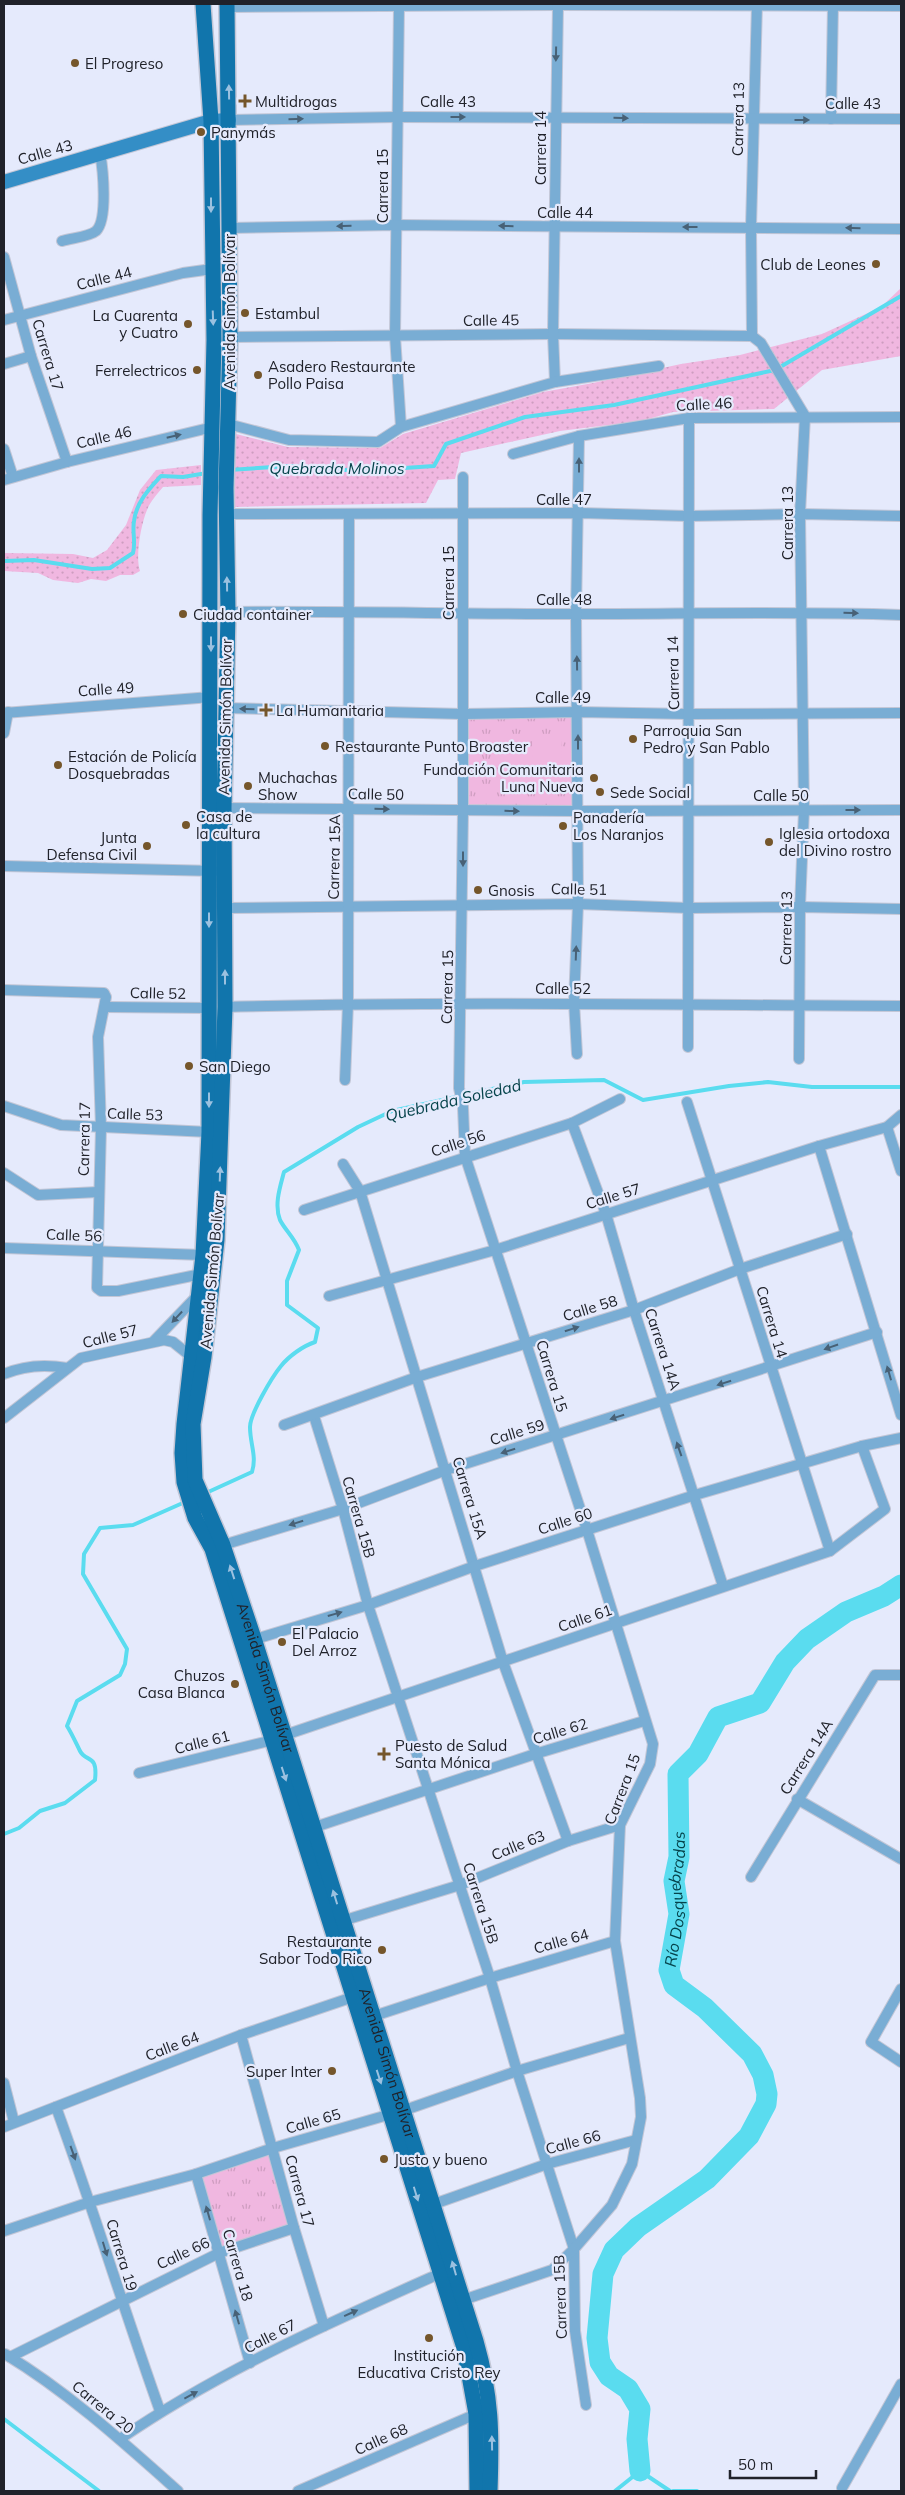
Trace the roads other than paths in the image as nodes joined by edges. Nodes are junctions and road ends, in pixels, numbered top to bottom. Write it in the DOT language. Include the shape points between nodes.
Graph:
graph roads {
  1 [pos="203,4"];
  2 [pos="558,4"];
  3 [pos="757,4"];
  4 [pos="833,4"];
  5 [pos="399,5"];
  6 [pos="227,6"];
  7 [pos="901,6"];
  8 [pos="398,117"];
  9 [pos="555,118"];
  10 [pos="901,119"];
  11 [pos="229,120"];
  12 [pos="753,120"];
  13 [pos="831,120"];
  14 [pos="211,122"];
  15 [pos="100,153"];
  16 [pos="4,182"];
  17 [pos="397,224"];
  18 [pos="555,227"];
  19 [pos="751,227"];
  20 [pos="229,228"];
  21 [pos="901,229"];
  22 [pos="62,241"];
  23 [pos="4,257"];
  24 [pos="212,269"];
  25 [pos="20,315"];
  26 [pos="4,320"];
  27 [pos="553,334"];
  28 [pos="394,336"];
  29 [pos="752,336"];
  30 [pos="230,337"];
  31 [pos="31,356"];
  32 [pos="4,364"];
  33 [pos="659,366"];
  34 [pos="555,382"];
  35 [pos="805,416"];
  36 [pos="901,417"];
  37 [pos="689,418"];
  38 [pos="228,424"];
  39 [pos="213,427"];
  40 [pos="401,427"];
  41 [pos="579,436"];
  42 [pos="4,449"];
  43 [pos="220,451"];
  44 [pos="513,454"];
  45 [pos="67,462"];
  46 [pos="463,477"];
  47 [pos="8,479"];
  48 [pos="219,489"];
  49 [pos="580,513"];
  50 [pos="226,514"];
  51 [pos="349,514"];
  52 [pos="463,514"];
  53 [pos="800,514"];
  54 [pos="688,516"];
  55 [pos="901,516"];
  56 [pos="348,611"];
  57 [pos="802,611"];
  58 [pos="228,612"];
  59 [pos="687,612"];
  60 [pos="463,613"];
  61 [pos="576,614"];
  62 [pos="901,615"];
  63 [pos="211,697"];
  64 [pos="225,708"];
  65 [pos="349,711"];
  66 [pos="6,712"];
  67 [pos="578,712"];
  68 [pos="901,713"];
  69 [pos="463,714"];
  70 [pos="688,714"];
  71 [pos="802,714"];
  72 [pos="4,733"];
  73 [pos="217,808"];
  74 [pos="349,809"];
  75 [pos="463,810"];
  76 [pos="804,810"];
  77 [pos="901,810"];
  78 [pos="577,811"];
  79 [pos="687,811"];
  80 [pos="4,866"];
  81 [pos="225,871"];
  82 [pos="208,872"];
  83 [pos="462,904"];
  84 [pos="578,904"];
  85 [pos="800,907"];
  86 [pos="226,908"];
  87 [pos="348,908"];
  88 [pos="689,908"];
  89 [pos="901,909"];
  90 [pos="4,990"];
  91 [pos="574,1002"];
  92 [pos="348,1004"];
  93 [pos="462,1004"];
  94 [pos="687,1005"];
  95 [pos="800,1006"];
  96 [pos="901,1006"];
  97 [pos="105,1007"];
  98 [pos="225,1007"];
  99 [pos="210,1008"];
  100 [pos="688,1047"];
  101 [pos="577,1054"];
  102 [pos="799,1059"];
  103 [pos="345,1080"];
  104 [pos="620,1099"];
  105 [pos="687,1102"];
  106 [pos="4,1106"];
  107 [pos="901,1116"];
  108 [pos="572,1123"];
  109 [pos="886,1127"];
  110 [pos="101,1128"];
  111 [pos="209,1132"];
  112 [pos="819,1146"];
  113 [pos="465,1156"];
  114 [pos="343,1164"];
  115 [pos="901,1171"];
  116 [pos="4,1173"];
  117 [pos="713,1181"];
  118 [pos="360,1191"];
  119 [pos="98,1192"];
  120 [pos="304,1210"];
  121 [pos="606,1214"];
  122 [pos="847,1234"];
  123 [pos="4,1248"];
  124 [pos="495,1250"];
  125 [pos="97,1251"];
  126 [pos="203,1255"];
  127 [pos="740,1269"];
  128 [pos="200,1274"];
  129 [pos="387,1279"];
  130 [pos="199,1293"];
  131 [pos="329,1296"];
  132 [pos="634,1310"];
  133 [pos="877,1332"];
  134 [pos="154,1341"];
  135 [pos="526,1344"];
  136 [pos="193,1358"];
  137 [pos="67,1368"];
  138 [pos="771,1368"];
  139 [pos="4,1374"];
  140 [pos="418,1377"];
  141 [pos="664,1402"];
  142 [pos="901,1415"];
  143 [pos="314,1416"];
  144 [pos="4,1418"];
  145 [pos="284,1425"];
  146 [pos="554,1436"];
  147 [pos="901,1438"];
  148 [pos="862,1446"];
  149 [pos="802,1463"];
  150 [pos="446,1470"];
  151 [pos="190,1481"];
  152 [pos="695,1495"];
  153 [pos="343,1509"];
  154 [pos="202,1516"];
  155 [pos="587,1530"];
  156 [pos="223,1544"];
  157 [pos="830,1551"];
  158 [pos="475,1566"];
  159 [pos="723,1586"];
  160 [pos="368,1605"];
  161 [pos="614,1624"];
  162 [pos="248,1641"];
  163 [pos="503,1662"];
  164 [pos="901,1675"];
  165 [pos="398,1698"];
  166 [pos="644,1721"];
  167 [pos="279,1737"];
  168 [pos="535,1754"];
  169 [pos="139,1773"];
  170 [pos="429,1790"];
  171 [pos="797,1800"];
  172 [pos="620,1825"];
  173 [pos="315,1827"];
  174 [pos="568,1841"];
  175 [pos="901,1859"];
  176 [pos="751,1877"];
  177 [pos="460,1885"];
  178 [pos="342,1921"];
  179 [pos="615,1941"];
  180 [pos="490,1978"];
  181 [pos="901,1989"];
  182 [pos="353,1997"];
  183 [pos="374,2016"];
  184 [pos="241,2035"];
  185 [pos="629,2038"];
  186 [pos="901,2062"];
  187 [pos="516,2072"];
  188 [pos="4,2083"];
  189 [pos="56,2107"];
  190 [pos="398,2112"];
  191 [pos="14,2122"];
  192 [pos="4,2127"];
  193 [pos="636,2140"];
  194 [pos="273,2148"];
  195 [pos="547,2164"];
  196 [pos="196,2174"];
  197 [pos="90,2202"];
  198 [pos="434,2204"];
  199 [pos="294,2228"];
  200 [pos="4,2231"];
  201 [pos="574,2249"];
  202 [pos="219,2253"];
  203 [pos="441,2273"];
  204 [pos="120,2300"];
  205 [pos="462,2300"];
  206 [pos="324,2326"];
  207 [pos="7,2355"];
  208 [pos="250,2364"];
  209 [pos="901,2384"];
  210 [pos="586,2405"];
  211 [pos="160,2411"];
  212 [pos="476,2414"];
  213 [pos="120,2438"];
  214 [pos="842,2488"];
  215 [pos="178,2491"];
  216 [pos="298,2491"];
  217 [pos="477,2491"];
  218 [pos="490,2491"];
  1 -- 14 [label="main road, Avenida Simón Bolívar"];
  2 -- 3 [label="street"];
  2 -- 5 [label="street"];
  2 -- 9 [label="street, Carrera 14, one-way"];
  3 -- 4 [label="street"];
  3 -- 12 [label="street, Carrera 13"];
  4 -- 7 [label="street"];
  4 -- 13 [label="street"];
  5 -- 6 [label="street"];
  5 -- 8 [label="street, Carrera 15"];
  11 -- 6 [label="main road, Avenida Simón Bolívar, one-way"];
  8 -- 9 [label="street, Calle 43, one-way"];
  11 -- 8 [label="street, Calle 43, one-way"];
  8 -- 17 [label="street, Carrera 15"];
  9 -- 12 [label="street, Calle 43, one-way"];
  9 -- 18 [label="street, Carrera 14"];
  10 -- 13 [label="street, Calle 43"];
  11 -- 14 [label="street, Calle 43"];
  11 -- 20 [label="main road, Avenida Simón Bolívar"];
  12 -- 13 [label="street, Calle 43, one-way"];
  12 -- 19 [label="street, Carrera 13"];
  14 -- 15 [label="street, Calle 43"];
  14 -- 20 [label="main road"];
  14 -- 24 [label="main road, Avenida Simón Bolívar, one-way"];
  15 -- 16 [label="street, Calle 43"];
  15 -- 22 [label="street" via="105,189 100,226 95,232"];
  18 -- 17 [label="street, Calle 44, one-way"];
  17 -- 20 [label="street, Calle 44, one-way"];
  17 -- 28 [label="street, Carrera 15"];
  19 -- 18 [label="street, Calle 44, one-way"];
  18 -- 27 [label="street, Carrera 14"];
  21 -- 19 [label="street, Calle 44, one-way"];
  19 -- 29 [label="street, Carrera 13"];
  20 -- 30 [label="main road, Avenida Simón Bolívar"];
  23 -- 25 [label="street, Carrera 17"];
  24 -- 25 [label="street, Calle 44" via="183,273"];
  24 -- 39 [label="main road, Avenida Simón Bolívar, one-way"];
  25 -- 26 [label="street, Calle 44"];
  25 -- 31 [label="street, Carrera 17"];
  27 -- 28 [label="street, Calle 45"];
  27 -- 29 [label="street, Calle 45"];
  27 -- 34 [label="street, Carrera 14"];
  28 -- 30 [label="street, Calle 45"];
  28 -- 40 [label="street, Carrera 15"];
  29 -- 35 [label="street" via="771,359"];
  30 -- 38 [label="main road, Avenida Simón Bolívar"];
  31 -- 32 [label="street"];
  31 -- 45 [label="street, Carrera 17"];
  33 -- 34 [label="street"];
  34 -- 40 [label="street"];
  35 -- 36 [label="street, Calle 46"];
  35 -- 37 [label="street, Calle 46"];
  35 -- 53 [label="street, Carrera 13"];
  37 -- 41 [label="street, Calle 46"];
  37 -- 54 [label="street, Carrera 14"];
  38 -- 40 [label="street" via="289,440 330,442 378,442"];
  38 -- 43 [label="main road, Avenida Simón Bolívar"];
  39 -- 43 [label="main road, Avenida Simón Bolívar"];
  45 -- 39 [label="street, Calle 46, one-way"];
  41 -- 44 [label="street, Calle 46"];
  49 -- 41 [label="street, one-way"];
  42 -- 47 [label="street"];
  43 -- 48 [label="main road, Avenida Simón Bolívar"];
  45 -- 47 [label="street, Calle 46"];
  46 -- 52 [label="street, Carrera 15"];
  48 -- 50 [label="main road, Avenida Simón Bolívar"];
  48 -- 63 [label="main road, Avenida Simón Bolívar, one-way"];
  49 -- 52 [label="street, Calle 47"];
  49 -- 54 [label="street, Calle 47"];
  49 -- 61 [label="street"];
  50 -- 51 [label="street, Calle 47"];
  58 -- 50 [label="main road, Avenida Simón Bolívar, one-way"];
  51 -- 52 [label="street, Calle 47"];
  51 -- 56 [label="street, Carrera 15A"];
  52 -- 60 [label="street, Carrera 15"];
  53 -- 54 [label="street, Calle 47"];
  53 -- 55 [label="street, Calle 47"];
  53 -- 57 [label="street, Carrera 13"];
  54 -- 59 [label="street, Carrera 14"];
  56 -- 58 [label="street, Calle 48"];
  56 -- 60 [label="street, Calle 48"];
  56 -- 65 [label="street, Carrera 15A"];
  57 -- 59 [label="street, Calle 48"];
  57 -- 62 [label="street, Calle 48, one-way"];
  57 -- 71 [label="street, Carrera 13"];
  58 -- 64 [label="main road, Avenida Simón Bolívar"];
  59 -- 61 [label="street, Calle 48"];
  59 -- 70 [label="street, Carrera 14"];
  60 -- 61 [label="street, Calle 48"];
  60 -- 69 [label="street, Carrera 15"];
  67 -- 61 [label="street, one-way"];
  63 -- 66 [label="street, Calle 49"];
  63 -- 73 [label="main road, Avenida Simón Bolívar"];
  65 -- 64 [label="street, Calle 49, one-way"];
  64 -- 73 [label="main road, Avenida Simón Bolívar"];
  65 -- 69 [label="street, Calle 49"];
  65 -- 74 [label="street, Carrera 15A"];
  66 -- 72 [label="street"];
  67 -- 69 [label="street, Calle 49"];
  67 -- 70 [label="street, Calle 49"];
  78 -- 67 [label="street, one-way"];
  68 -- 71 [label="street, Calle 49"];
  69 -- 75 [label="street, Carrera 15"];
  70 -- 71 [label="street, Calle 49"];
  70 -- 79 [label="street, Carrera 14"];
  71 -- 76 [label="street, Carrera 13"];
  73 -- 74 [label="street, Calle 50"];
  73 -- 81 [label="main road, Avenida Simón Bolívar"];
  73 -- 82 [label="main road, Avenida Simón Bolívar"];
  74 -- 75 [label="street, Calle 50, one-way"];
  74 -- 87 [label="street, Carrera 15A"];
  75 -- 78 [label="street, Calle 50, one-way"];
  75 -- 83 [label="street, Carrera 15, one-way"];
  76 -- 77 [label="street, Calle 50, one-way"];
  76 -- 79 [label="street, Calle 50"];
  76 -- 85 [label="street, Carrera 13"];
  78 -- 79 [label="street, Calle 50"];
  78 -- 84 [label="street"];
  79 -- 88 [label="street, Carrera 14"];
  80 -- 82 [label="street"];
  81 -- 82 [label="street"];
  81 -- 86 [label="main road, Avenida Simón Bolívar"];
  82 -- 99 [label="main road, Avenida Simón Bolívar, one-way"];
  83 -- 84 [label="street, Calle 51"];
  83 -- 87 [label="street, Calle 51"];
  83 -- 93 [label="street, Carrera 15"];
  84 -- 88 [label="street, Calle 51"];
  91 -- 84 [label="street, one-way"];
  85 -- 88 [label="street, Calle 51"];
  85 -- 89 [label="street, Calle 51"];
  85 -- 95 [label="street, Carrera 13"];
  86 -- 87 [label="street, Calle 51"];
  98 -- 86 [label="main road, Avenida Simón Bolívar, one-way"];
  87 -- 92 [label="street, Carrera 15A"];
  88 -- 94 [label="street, Carrera 14"];
  90 -- 97 [label="street, Carrera 17" via="104,993"];
  91 -- 93 [label="street, Calle 52"];
  91 -- 94 [label="street, Calle 52"];
  91 -- 101 [label="street"];
  92 -- 93 [label="street, Calle 52"];
  92 -- 98 [label="street, Calle 52"];
  92 -- 103 [label="street, Carrera 15A"];
  93 -- 113 [label="street, Carrera 15" via="459,1088"];
  94 -- 95 [label="street, Calle 52"];
  94 -- 100 [label="street, Carrera 14"];
  95 -- 96 [label="street, Calle 52"];
  95 -- 102 [label="street, Carrera 13"];
  97 -- 99 [label="street, Calle 52"];
  97 -- 110 [label="street, Carrera 17" via="98,1037"];
  151 -- 98 [label="main road, Avenida Simón Bolívar, one-way" via="193,1424 217,1240"];
  99 -- 111 [label="main road, Avenida Simón Bolívar, one-way"];
  104 -- 108 [label="street, Calle 56"];
  105 -- 117 [label="street, Carrera 14"];
  106 -- 110 [label="street, Calle 53" via="61,1125"];
  107 -- 109 [label="street, Calle 57"];
  108 -- 113 [label="street, Calle 56"];
  108 -- 121 [label="street, Carrera 14A"];
  109 -- 112 [label="street, Calle 57"];
  109 -- 115 [label="street"];
  110 -- 111 [label="street, Calle 53"];
  110 -- 119 [label="street, Carrera 17"];
  111 -- 126 [label="main road, Avenida Simón Bolívar"];
  112 -- 117 [label="street, Calle 57"];
  112 -- 122 [label="street"];
  113 -- 118 [label="street, Calle 56"];
  113 -- 124 [label="street, Carrera 15"];
  114 -- 118 [label="street, Carrera 15A"];
  116 -- 119 [label="street" via="38,1195"];
  117 -- 121 [label="street, Calle 57"];
  117 -- 127 [label="street, Carrera 14"];
  118 -- 120 [label="street, Calle 56"];
  118 -- 129 [label="street, Carrera 15A"];
  119 -- 125 [label="street, Carrera 17"];
  121 -- 124 [label="street, Calle 57"];
  121 -- 132 [label="street, Carrera 14A"];
  122 -- 127 [label="street, Calle 58"];
  122 -- 133 [label="street"];
  123 -- 125 [label="street, Calle 56"];
  124 -- 129 [label="street, Calle 57"];
  124 -- 135 [label="street, Carrera 15"];
  125 -- 126 [label="street, Calle 56"];
  125 -- 128 [label="street, Carrera 17" via="96,1288 101,1291 118,1291"];
  126 -- 128 [label="main road, Avenida Simón Bolívar"];
  127 -- 132 [label="street, Calle 58"];
  127 -- 138 [label="street, Carrera 14"];
  128 -- 130 [label="main road, Avenida Simón Bolívar"];
  129 -- 131 [label="street, Calle 57"];
  129 -- 140 [label="street, Carrera 15A"];
  130 -- 134 [label="street, Calle 57, one-way"];
  130 -- 136 [label="main road, Avenida Simón Bolívar"];
  135 -- 132 [label="street, Calle 58, one-way"];
  132 -- 141 [label="street, Carrera 14A"];
  133 -- 138 [label="street, Calle 59, one-way"];
  142 -- 133 [label="street, one-way"];
  134 -- 136 [label="street, Calle 57" via="173,1342"];
  134 -- 137 [label="street, Calle 57" via="81,1358"];
  135 -- 140 [label="street, Calle 58"];
  135 -- 146 [label="street, Carrera 15"];
  136 -- 151 [label="main road, Avenida Simón Bolívar" via="184,1424"];
  137 -- 139 [label="street" via="28,1366"];
  137 -- 144 [label="street, Calle 57"];
  138 -- 141 [label="street, Calle 59, one-way"];
  138 -- 149 [label="street, Carrera 14"];
  140 -- 143 [label="street, Calle 58"];
  140 -- 150 [label="street, Carrera 15A"];
  141 -- 146 [label="street, Calle 59, one-way"];
  152 -- 141 [label="street, Carrera 14A, one-way"];
  143 -- 145 [label="street, Calle 58"];
  143 -- 153 [label="street, Carrera 15B"];
  146 -- 150 [label="street, Calle 59, one-way"];
  146 -- 155 [label="street, Carrera 15"];
  147 -- 148 [label="street, Calle 60"];
  148 -- 149 [label="street, Calle 60"];
  148 -- 157 [label="street, Calle 61" via="885,1509"];
  149 -- 152 [label="street, Calle 60"];
  149 -- 157 [label="street, Carrera 14"];
  150 -- 153 [label="street, Calle 59"];
  150 -- 158 [label="street, Carrera 15A"];
  151 -- 154 [label="main road, Avenida Simón Bolívar"];
  152 -- 155 [label="street, Calle 60"];
  152 -- 159 [label="street, Carrera 14A"];
  153 -- 156 [label="street, Calle 59, one-way"];
  153 -- 160 [label="street, Carrera 15B"];
  154 -- 156 [label="main road, Avenida Simón Bolívar"];
  154 -- 162 [label="main road, Avenida Simón Bolívar"];
  155 -- 158 [label="street, Calle 60"];
  155 -- 161 [label="street, Carrera 15"];
  162 -- 156 [label="main road, Avenida Simón Bolívar, one-way"];
  157 -- 159 [label="street, Calle 61"];
  158 -- 160 [label="street, Calle 60"];
  158 -- 163 [label="street, Carrera 15A"];
  159 -- 161 [label="street, Calle 61"];
  162 -- 160 [label="street, Calle 60, one-way"];
  160 -- 165 [label="street, Carrera 15B"];
  161 -- 163 [label="street, Calle 61"];
  161 -- 166 [label="street, Carrera 15"];
  162 -- 167 [label="main road, Avenida Simón Bolívar"];
  163 -- 165 [label="street, Calle 61"];
  163 -- 168 [label="street, Carrera 15A"];
  164 -- 171 [label="street, Carrera 14A" via="875,1676"];
  165 -- 167 [label="street, Calle 61"];
  165 -- 170 [label="street, Carrera 15B"];
  166 -- 168 [label="street, Calle 62"];
  166 -- 172 [label="street, Carrera 15" via="653,1744 650,1764"];
  167 -- 169 [label="street, Calle 61"];
  167 -- 173 [label="main road, Avenida Simón Bolívar"];
  167 -- 182 [label="main road, Avenida Simón Bolívar, one-way"];
  168 -- 170 [label="street, Calle 62"];
  168 -- 174 [label="street, Carrera 15A"];
  170 -- 173 [label="street, Calle 62"];
  170 -- 177 [label="street, Carrera 15B"];
  171 -- 175 [label="street"];
  171 -- 176 [label="street, Carrera 14A"];
  172 -- 174 [label="street, Calle 63"];
  172 -- 179 [label="street, Carrera 15"];
  178 -- 173 [label="main road, Avenida Simón Bolívar, one-way"];
  174 -- 177 [label="street, Calle 63"];
  177 -- 178 [label="street, Calle 63"];
  177 -- 180 [label="street, Carrera 15B"];
  178 -- 183 [label="main road, Avenida Simón Bolívar"];
  179 -- 180 [label="street, Calle 64"];
  179 -- 185 [label="street, Carrera 15"];
  180 -- 183 [label="street, Calle 64"];
  180 -- 187 [label="street, Carrera 15B"];
  181 -- 186 [label="street" via="871,2042"];
  182 -- 184 [label="street, Calle 64"];
  182 -- 190 [label="main road, Avenida Simón Bolívar, one-way"];
  183 -- 190 [label="main road, Avenida Simón Bolívar"];
  184 -- 189 [label="street, Calle 64"];
  184 -- 194 [label="street, Carrera 17"];
  185 -- 187 [label="street, Calle 65"];
  185 -- 193 [label="street, Carrera 15" via="640,2098 641,2117"];
  187 -- 190 [label="street, Calle 65"];
  187 -- 195 [label="street, Carrera 15B"];
  188 -- 191 [label="street"];
  189 -- 191 [label="street, Calle 64"];
  189 -- 197 [label="street, Carrera 19, one-way"];
  190 -- 194 [label="street, Calle 65"];
  190 -- 198 [label="main road, Avenida Simón Bolívar"];
  190 -- 203 [label="main road, Avenida Simón Bolívar, one-way"];
  191 -- 192 [label="street, Calle 64"];
  193 -- 195 [label="street, Calle 66"];
  193 -- 201 [label="street, Carrera 15" via="632,2164 612,2205"];
  194 -- 196 [label="street, Calle 65"];
  194 -- 199 [label="street, Carrera 17"];
  195 -- 198 [label="street, Calle 66"];
  195 -- 201 [label="street, Carrera 15B"];
  196 -- 197 [label="street, Calle 65"];
  202 -- 196 [label="street, Carrera 18, one-way"];
  197 -- 200 [label="street, Calle 65"];
  197 -- 204 [label="street, Carrera 19, one-way"];
  205 -- 198 [label="main road, Avenida Simón Bolívar, one-way"];
  199 -- 202 [label="street, Calle 66"];
  199 -- 206 [label="street, Carrera 17"];
  201 -- 205 [label="street" via="552,2270"];
  201 -- 210 [label="street, Carrera 15B" via="575,2331"];
  202 -- 204 [label="street, Calle 66"];
  208 -- 202 [label="street, Carrera 18, one-way"];
  206 -- 203 [label="street, Calle 67, one-way"];
  203 -- 212 [label="main road, Avenida Simón Bolívar" via="464,2348"];
  204 -- 207 [label="street, Calle 66"];
  204 -- 211 [label="street, Carrera 19"];
  218 -- 205 [label="main road, Avenida Simón Bolívar, one-way" via="490,2403"];
  206 -- 208 [label="street, Calle 67"];
  207 -- 213 [label="street, Carrera 20"];
  211 -- 208 [label="street, Calle 67, one-way"];
  209 -- 214 [label="street"];
  211 -- 213 [label="street, Calle 67"];
  212 -- 216 [label="street, Calle 68"];
  212 -- 217 [label="main road, Avenida Simón Bolívar"];
  213 -- 215 [label="street, Carrera 20"];
}
